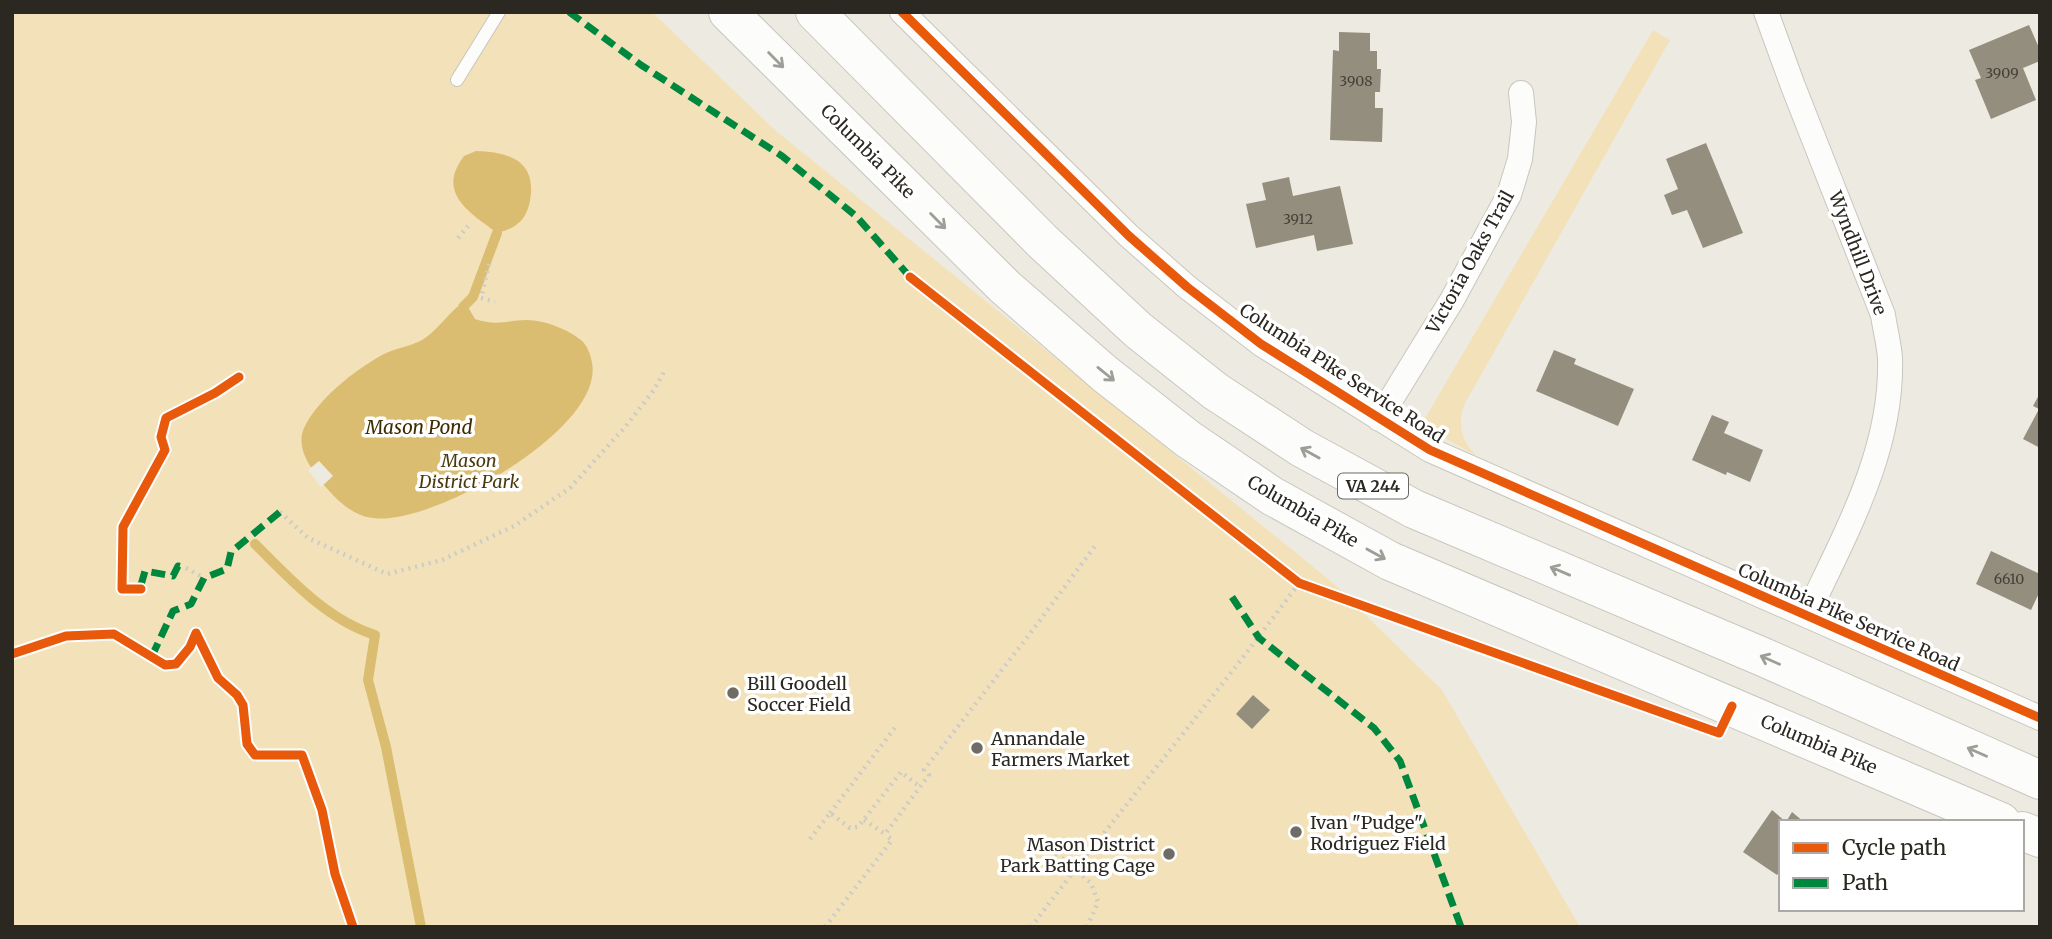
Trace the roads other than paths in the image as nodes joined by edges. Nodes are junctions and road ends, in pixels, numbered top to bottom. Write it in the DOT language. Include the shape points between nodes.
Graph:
graph roads {
  1 [pos="499,12"];
  2 [pos="728,12"];
  3 [pos="815,12"];
  4 [pos="902,12"];
  5 [pos="1766,12"];
  6 [pos="457,80"];
  7 [pos="1521,93"];
  8 [pos="1379,419"];
  9 [pos="1807,615"];
  10 [pos="2040,719"];
  11 [pos="2040,780"];
  12 [pos="1996,820"];
  1 -- 6 [label="lane"];
  2 -- 12 [label="main road, Columbia Pike, one-way" via="1005,287 1115,382 1272,496 1390,561"];
  11 -- 3 [label="main road, VA 244, one-way" via="1414,509 1301,448 1215,391 1138,330 1042,242"];
  4 -- 8 [label="street, Columbia Pike Service Road" via="1129,236 1187,287 1261,344"];
  5 -- 9 [label="street, Wyndhill Drive" via="1883,316 1890,355 1889,393 1879,447 1861,500"];
  7 -- 8 [label="street, Victoria Oaks Trail" via="1520,159 1509,195"];
  8 -- 9 [label="street, Columbia Pike Service Road" via="1430,450"];
  9 -- 10 [label="street, Columbia Pike Service Road"];
}
